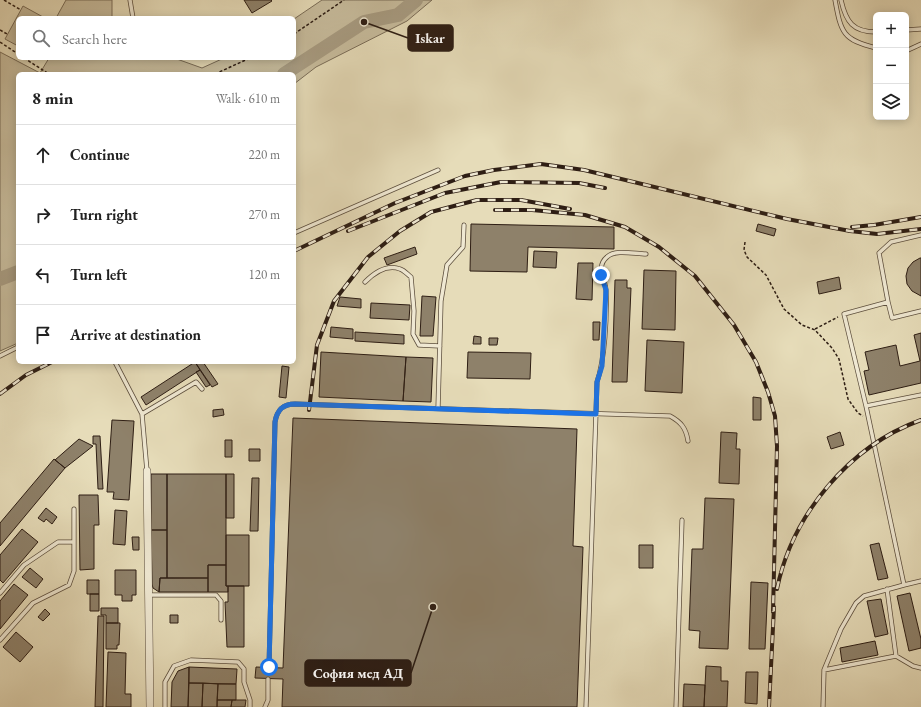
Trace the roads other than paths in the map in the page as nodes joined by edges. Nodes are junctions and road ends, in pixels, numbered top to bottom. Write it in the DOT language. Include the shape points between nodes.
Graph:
graph roads {
  1 [pos="130,0"];
  2 [pos="835,0"];
  3 [pos="841,0"];
  4 [pos="133,16"];
  5 [pos="921,29"];
  6 [pos="909,30"];
  7 [pos="873,32"];
  8 [pos="921,44"];
  9 [pos="873,47"];
  10 [pos="909,50"];
  11 [pos="438,170"];
  12 [pos="464,225"];
  13 [pos="296,232"];
  14 [pos="921,235"];
  15 [pos="646,254"];
  16 [pos="365,282"];
  17 [pos="888,302"];
  18 [pos="921,311"];
  19 [pos="440,346"];
  20 [pos="16,348"];
  21 [pos="0,356"];
  22 [pos="116,364"];
  23 [pos="202,389"];
  24 [pos="921,395"];
  25 [pos="866,406"];
  26 [pos="438,408"];
  27 [pos="142,414"];
  28 [pos="596,414"];
  29 [pos="688,441"];
  30 [pos="147,471"];
  31 [pos="74,509"];
  32 [pos="682,520"];
  33 [pos="74,542"];
  34 [pos="921,581"];
  35 [pos="904,585"];
  36 [pos="887,589"];
  37 [pos="0,592"];
  38 [pos="148,595"];
  39 [pos="221,620"];
  40 [pos="0,640"];
  41 [pos="896,656"];
  42 [pos="269,667"];
  43 [pos="921,668"];
  44 [pos="824,670"];
  45 [pos="268,679"];
  46 [pos="150,707"];
  47 [pos="165,707"];
  48 [pos="250,707"];
  49 [pos="265,707"];
  50 [pos="586,707"];
  51 [pos="676,707"];
  52 [pos="823,707"];
  1 -- 4 [label="lane"];
  2 -- 9 [label="lane" via="843,31 852,42"];
  3 -- 7 [label="lane" via="848,20 856,28"];
  5 -- 6 [label="lane"];
  8 -- 10 [label="lane"];
  11 -- 13 [label="lane"];
  12 -- 19 [label="lane" via="463,247 447,265 441,301"];
  14 -- 17 [label="lane" via="891,242 879,253"];
  15 -- 28 [label="lane" via="616,253 607,256 602,264 601,275 606,290 602,366 597,382"];
  16 -- 19 [label="lane" via="375,272 387,268 400,269 410,277 414,311 413,334 419,345"];
  17 -- 18 [label="lane" via="892,318"];
  17 -- 25 [label="lane" via="844,314"];
  19 -- 26 [label="lane"];
  20 -- 21 [label="lane"];
  22 -- 27 [label="lane"];
  23 -- 27 [label="lane" via="196,382"];
  24 -- 25 [label="lane"];
  25 -- 35 [label="lane"];
  26 -- 28 [label="lane"];
  26 -- 42 [label="lane" via="289,404 279,411 275,422"];
  27 -- 30 [label="lane"];
  28 -- 29 [label="lane" via="670,416 683,425"];
  28 -- 50 [label="lane"];
  30 -- 38 [label="street"];
  31 -- 33 [label="lane"];
  32 -- 51 [label="lane"];
  33 -- 37 [label="lane" via="58,542 24,565"];
  33 -- 40 [label="lane" via="74,571 69,585 33,603"];
  34 -- 35 [label="lane"];
  35 -- 36 [label="lane"];
  36 -- 41 [label="lane"];
  36 -- 44 [label="lane" via="864,596 856,603 841,629"];
  38 -- 39 [label="lane" via="216,595 221,601"];
  38 -- 46 [label="street"];
  41 -- 43 [label="lane"];
  41 -- 44 [label="lane"];
  44 -- 52 [label="lane"];
  45 -- 49 [label="lane" via="268,700"];
  47 -- 48 [label="lane" via="165,682 174,666 191,660 238,662 244,669 244,682"];
}
